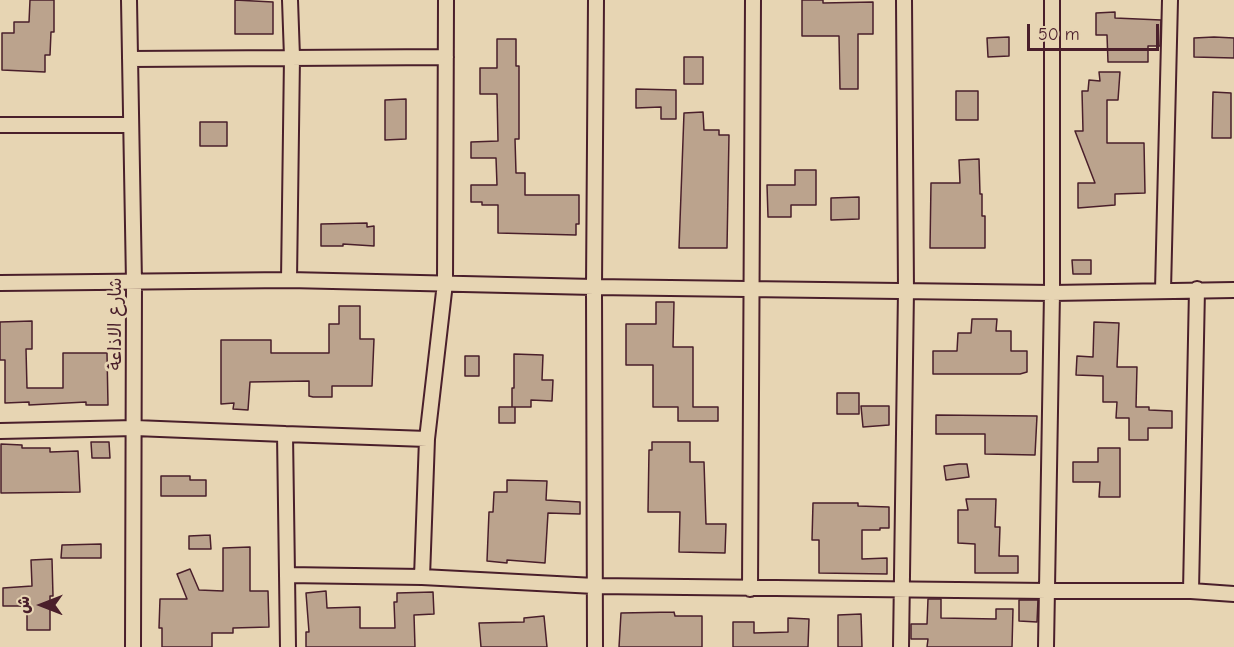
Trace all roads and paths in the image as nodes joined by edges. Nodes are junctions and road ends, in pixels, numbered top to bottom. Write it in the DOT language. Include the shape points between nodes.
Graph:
graph roads {
  1 [pos="129,0"];
  2 [pos="290,0"];
  3 [pos="446,0"];
  4 [pos="596,0"];
  5 [pos="753,0"];
  6 [pos="904,0"];
  7 [pos="1052,0"];
  8 [pos="1170,0"];
  9 [pos="292,57"];
  10 [pos="446,57"];
  11 [pos="130,59"];
  12 [pos="0,124"];
  13 [pos="131,125"];
  14 [pos="289,280"];
  15 [pos="134,282"];
  16 [pos="0,283"];
  17 [pos="445,283"];
  18 [pos="594,287"];
  19 [pos="751,289"];
  20 [pos="1197,289"];
  21 [pos="906,290"];
  22 [pos="1163,290"];
  23 [pos="1234,290"];
  24 [pos="1052,293"];
  25 [pos="135,428"];
  26 [pos="0,431"];
  27 [pos="285,434"];
  28 [pos="427,439"];
  29 [pos="287,575"];
  30 [pos="422,577"];
  31 [pos="595,586"];
  32 [pos="750,589"];
  33 [pos="902,590"];
  34 [pos="1047,591"];
  35 [pos="1191,591"];
  36 [pos="1234,594"];
  37 [pos="133,647"];
  38 [pos="288,647"];
  39 [pos="595,647"];
  40 [pos="901,647"];
  41 [pos="1046,647"];
  1 -- 11 [label="street, شارع الاذاعة"];
  2 -- 9 [label="street"];
  3 -- 10 [label="street"];
  4 -- 18 [label="street"];
  5 -- 19 [label="street"];
  6 -- 21 [label="street"];
  7 -- 24 [label="street"];
  8 -- 22 [label="street"];
  9 -- 10 [label="street"];
  9 -- 11 [label="street"];
  9 -- 14 [label="street"];
  10 -- 17 [label="street"];
  11 -- 13 [label="street, شارع الاذاعة"];
  12 -- 13 [label="street"];
  13 -- 15 [label="street, شارع الاذاعة"];
  14 -- 15 [label="street"];
  14 -- 17 [label="street"];
  15 -- 16 [label="street"];
  15 -- 25 [label="street, شارع الاذاعة"];
  17 -- 18 [label="street"];
  17 -- 28 [label="street"];
  18 -- 19 [label="street"];
  18 -- 31 [label="street"];
  19 -- 21 [label="street"];
  19 -- 32 [label="street"];
  20 -- 22 [label="street"];
  20 -- 23 [label="street"];
  20 -- 35 [label="street"];
  21 -- 24 [label="street"];
  21 -- 33 [label="street"];
  22 -- 24 [label="street"];
  24 -- 34 [label="street"];
  25 -- 26 [label="street"];
  25 -- 27 [label="street"];
  25 -- 37 [label="street, شارع الاذاعة"];
  27 -- 28 [label="street"];
  27 -- 29 [label="street"];
  28 -- 30 [label="street"];
  29 -- 30 [label="street"];
  29 -- 38 [label="street"];
  30 -- 31 [label="street"];
  31 -- 32 [label="street"];
  31 -- 39 [label="street"];
  32 -- 33 [label="street"];
  33 -- 34 [label="street"];
  33 -- 40 [label="street"];
  34 -- 35 [label="street"];
  34 -- 41 [label="street"];
  35 -- 36 [label="street"];
}
